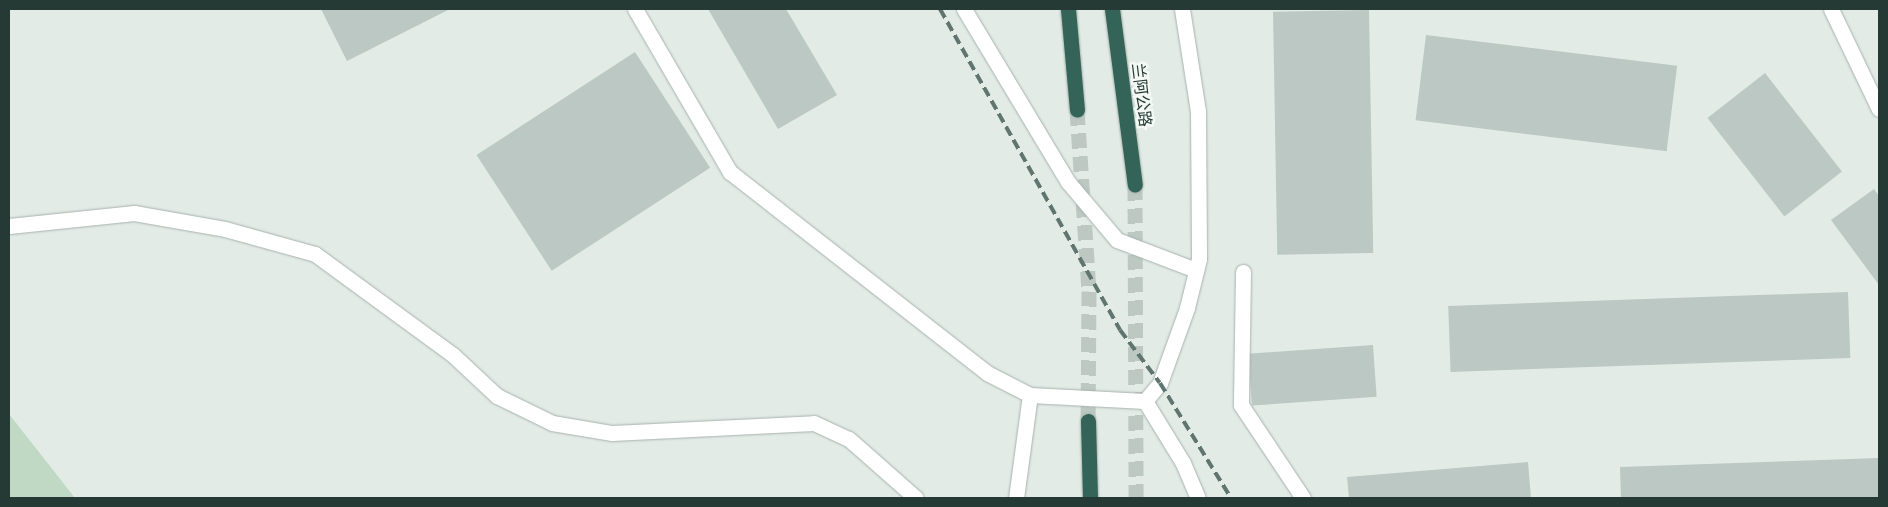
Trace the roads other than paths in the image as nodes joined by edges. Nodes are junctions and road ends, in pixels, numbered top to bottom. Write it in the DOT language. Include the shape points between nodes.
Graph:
graph roads {
  1 [pos="635,9"];
  2 [pos="964,9"];
  3 [pos="1068,9"];
  4 [pos="1112,9"];
  5 [pos="1182,9"];
  6 [pos="1832,9"];
  7 [pos="1879,109"];
  8 [pos="1077,110"];
  9 [pos="1135,185"];
  10 [pos="9,226"];
  11 [pos="1196,270"];
  12 [pos="1242,272"];
  13 [pos="1030,395"];
  14 [pos="1145,401"];
  15 [pos="1088,421"];
  16 [pos="916,498"];
  17 [pos="1016,498"];
  18 [pos="1090,498"];
  19 [pos="1198,498"];
  20 [pos="1303,498"];
  1 -- 13 [label="street" via="730,172 987,373"];
  2 -- 11 [label="street" via="1068,182 1117,240"];
  3 -- 8 [label="highway"];
  4 -- 9 [label="highway, 兰阿公路"];
  5 -- 11 [label="street" via="1198,111 1199,259"];
  6 -- 7 [label="street"];
  10 -- 16 [label="street" via="134,213 225,229 315,254 453,355 497,396 552,423 612,433 814,423 849,439"];
  11 -- 14 [label="street" via="1187,308 1160,383"];
  12 -- 20 [label="street" via="1241,405"];
  13 -- 14 [label="street"];
  13 -- 17 [label="street"];
  14 -- 19 [label="street" via="1183,463"];
  15 -- 18 [label="highway"];
}
